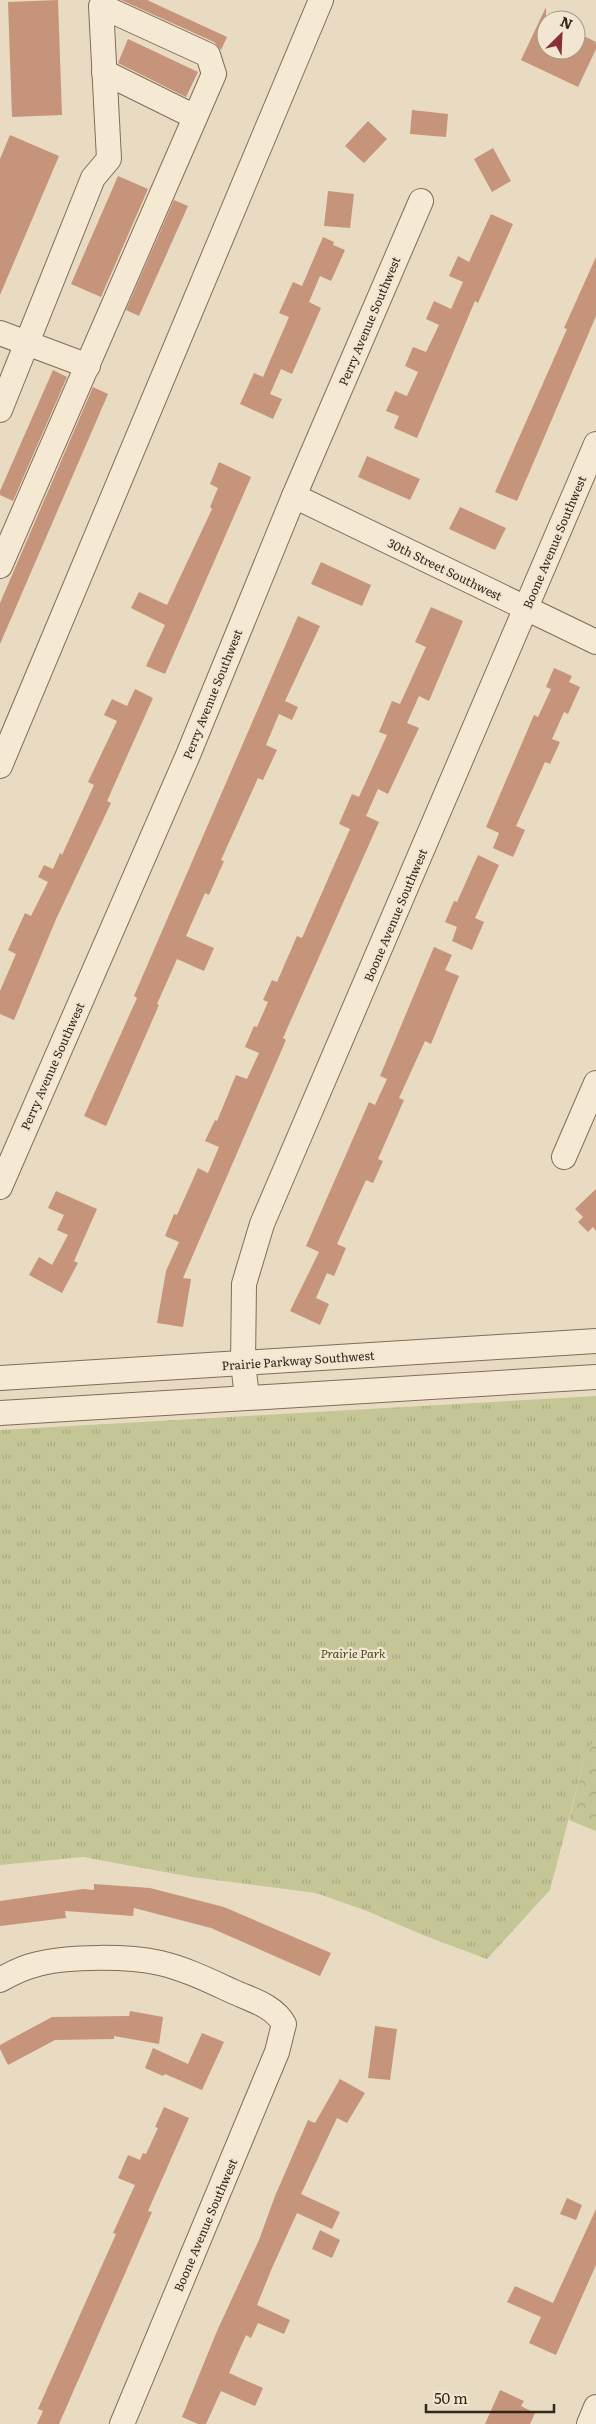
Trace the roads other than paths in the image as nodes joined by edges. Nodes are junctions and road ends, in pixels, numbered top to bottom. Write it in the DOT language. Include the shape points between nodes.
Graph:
graph roads {
  1 [pos="321,0"];
  2 [pos="104,72"];
  3 [pos="195,117"];
  4 [pos="422,201"];
  5 [pos="0,333"];
  6 [pos="28,345"];
  7 [pos="88,366"];
  8 [pos="0,410"];
  9 [pos="596,444"];
  10 [pos="294,496"];
  11 [pos="0,566"];
  12 [pos="526,608"];
  13 [pos="596,642"];
  14 [pos="0,766"];
  15 [pos="596,1083"];
  16 [pos="564,1157"];
  17 [pos="0,1187"];
  18 [pos="596,1341"];
  19 [pos="243,1363"];
  20 [pos="596,1377"];
  21 [pos="0,1378"];
  22 [pos="247,1397"];
  23 [pos="0,1413"];
  24 [pos="0,1980"];
  25 [pos="596,2407"];
  26 [pos="122,2424"];
  27 [pos="589,2424"];
  1 -- 14 [label="street"];
  2 -- 3 [label="street"];
  2 -- 3 [label="street" via="101,6 208,55 214,74"];
  2 -- 6 [label="street" via="109,159 94,178"];
  3 -- 7 [label="street"];
  4 -- 10 [label="street, Perry Avenue Southwest"];
  5 -- 6 [label="street"];
  6 -- 7 [label="street"];
  6 -- 8 [label="street"];
  7 -- 11 [label="street"];
  9 -- 12 [label="street, Boone Avenue Southwest"];
  10 -- 12 [label="street, 30th Street Southwest"];
  10 -- 17 [label="street, Perry Avenue Southwest" via="188,755"];
  12 -- 13 [label="street, 30th Street Southwest"];
  12 -- 19 [label="street, Boone Avenue Southwest" via="262,1224 244,1284"];
  15 -- 16 [label="street"];
  18 -- 19 [label="street, Prairie Parkway Southwest"];
  19 -- 21 [label="street, Prairie Parkway Southwest"];
  19 -- 22 [label="street, Boone Avenue Southwest"];
  20 -- 22 [label="street"];
  22 -- 23 [label="street"];
  24 -- 26 [label="street, Boone Avenue Southwest" via="39,1964 67,1960 123,1959 159,1963 266,2006 280,2016 284,2024 277,2052"];
  25 -- 27 [label="street"];
}
